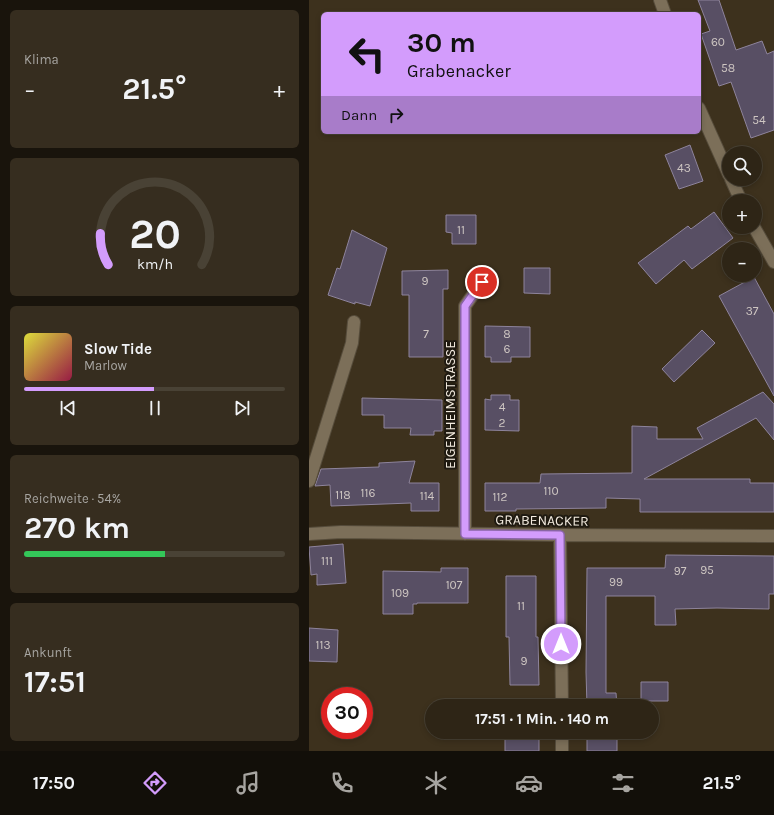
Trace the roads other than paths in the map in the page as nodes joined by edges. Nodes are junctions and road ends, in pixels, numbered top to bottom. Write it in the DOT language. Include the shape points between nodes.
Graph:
graph roads {
  1 [pos="660,0"];
  2 [pos="664,12"];
  3 [pos="701,112"];
  4 [pos="722,159"];
  5 [pos="758,234"];
  6 [pos="774,262"];
  7 [pos="482,282"];
  8 [pos="354,322"];
  9 [pos="309,481"];
  10 [pos="309,534"];
  11 [pos="465,534"];
  12 [pos="560,535"];
  13 [pos="774,536"];
  14 [pos="561,699"];
  15 [pos="562,739"];
  16 [pos="562,751"];
  1 -- 2 [label="street"];
  3 -- 4 [label="street"];
  5 -- 6 [label="street"];
  7 -- 11 [label="street, EIGENHEIMSTRASSE" via="465,306"];
  8 -- 9 [label="street" via="352,343"];
  10 -- 11 [label="street, GRABENACKER"];
  11 -- 12 [label="street, GRABENACKER"];
  12 -- 13 [label="street, GRABENACKER"];
  12 -- 14 [label="street"];
  15 -- 16 [label="street"];
}
